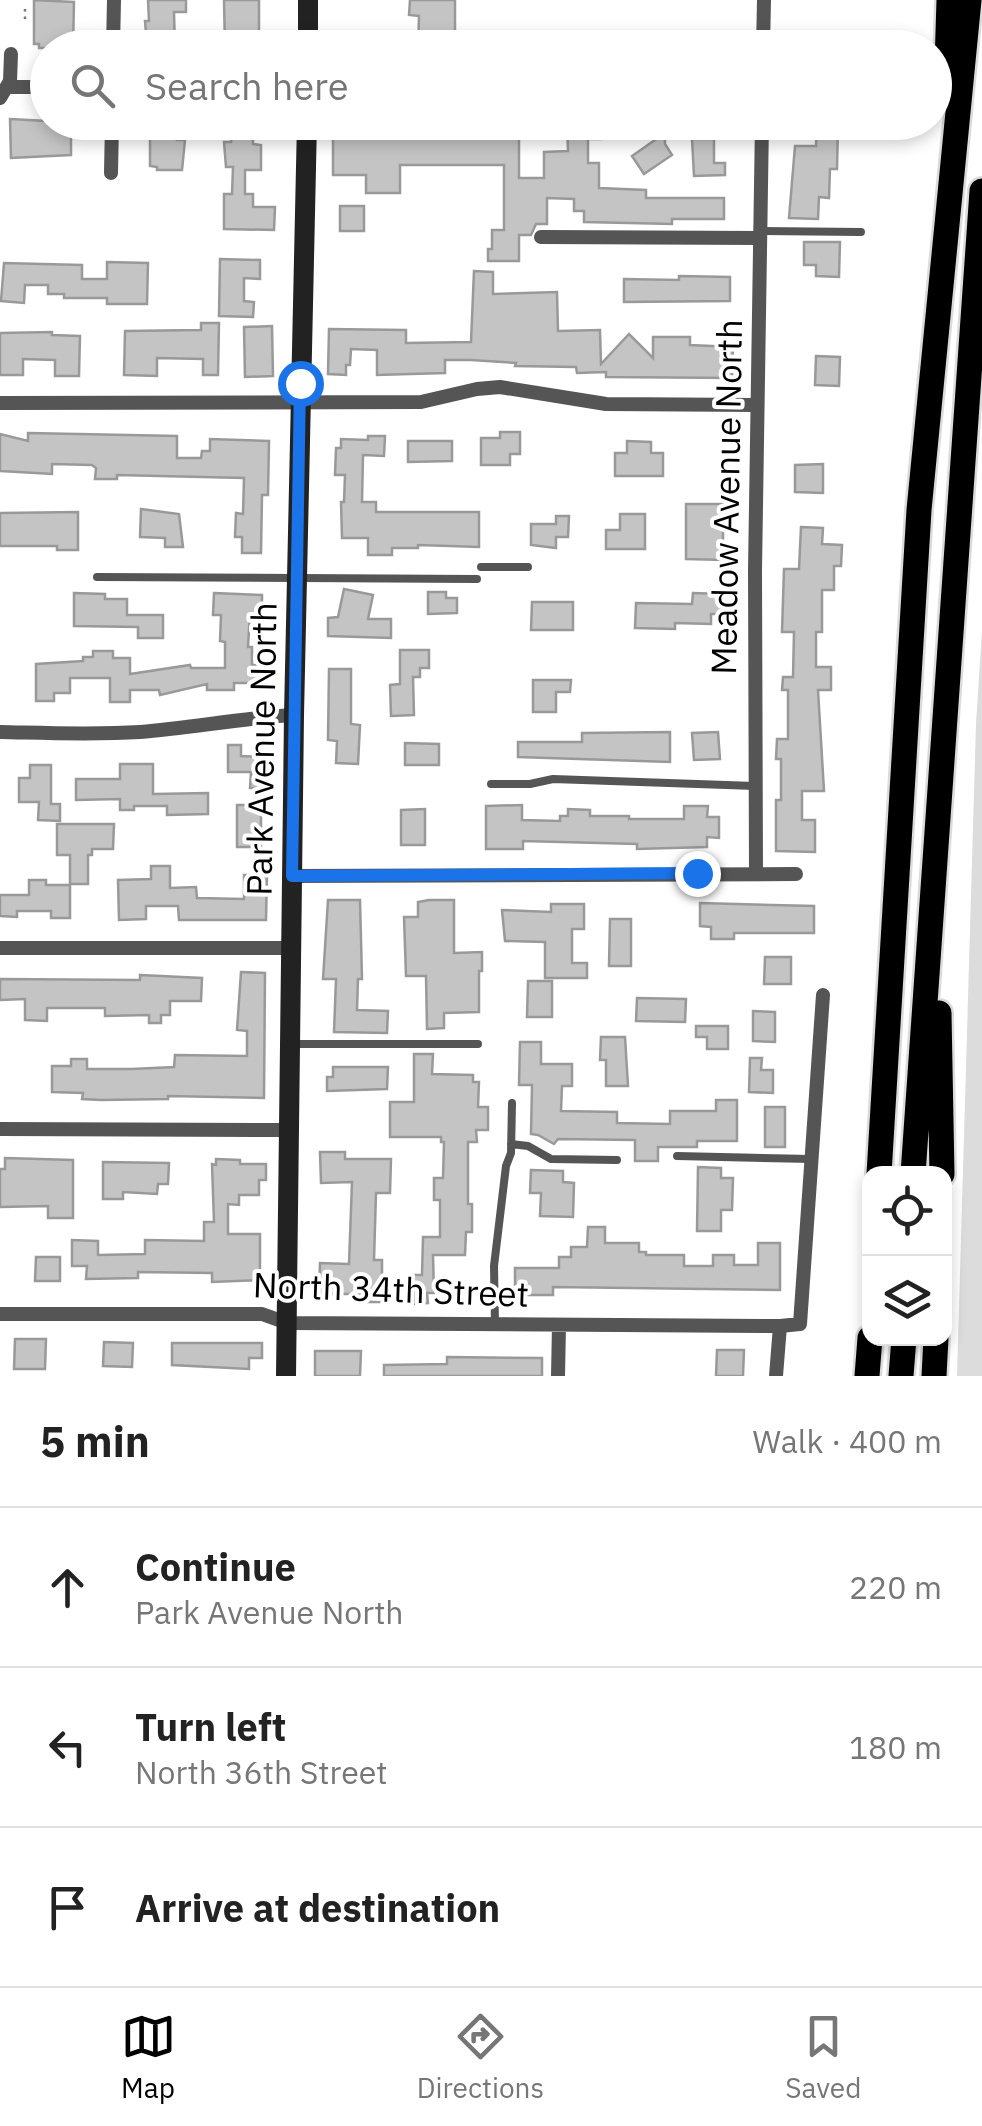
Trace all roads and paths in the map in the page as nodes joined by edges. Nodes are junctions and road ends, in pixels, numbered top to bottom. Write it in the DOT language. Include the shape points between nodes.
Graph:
graph roads {
  1 [pos="114,0"];
  2 [pos="308,0"];
  3 [pos="764,0"];
  4 [pos="949,0"];
  5 [pos="969,0"];
  6 [pos="25,9"];
  7 [pos="25,20"];
  8 [pos="113,30"];
  9 [pos="308,30"];
  10 [pos="763,30"];
  11 [pos="948,30"];
  12 [pos="11,54"];
  13 [pos="30,88"];
  14 [pos="4,92"];
  15 [pos="112,140"];
  16 [pos="307,140"];
  17 [pos="762,140"];
  18 [pos="948,140"];
  19 [pos="111,173"];
  20 [pos="982,191"];
  21 [pos="950,204"];
  22 [pos="861,232"];
  23 [pos="760,234"];
  24 [pos="541,237"];
  25 [pos="0,403"];
  26 [pos="300,404"];
  27 [pos="757,406"];
  28 [pos="482,567"];
  29 [pos="528,567"];
  30 [pos="97,577"];
  31 [pos="297,578"];
  32 [pos="477,579"];
  33 [pos="294,715"];
  34 [pos="0,732"];
  35 [pos="491,784"];
  36 [pos="755,786"];
  37 [pos="936,863"];
  38 [pos="756,872"];
  39 [pos="796,874"];
  40 [pos="292,876"];
  41 [pos="0,948"];
  42 [pos="291,948"];
  43 [pos="823,995"];
  44 [pos="290,1044"];
  45 [pos="478,1044"];
  46 [pos="512,1103"];
  47 [pos="0,1128"];
  48 [pos="289,1130"];
  49 [pos="512,1144"];
  50 [pos="678,1156"];
  51 [pos="811,1159"];
  52 [pos="617,1160"];
  53 [pos="880,1166"];
  54 [pos="913,1166"];
  55 [pos="942,1166"];
  56 [pos="0,1314"];
  57 [pos="287,1323"];
  58 [pos="496,1324"];
  59 [pos="559,1325"];
  60 [pos="780,1326"];
  61 [pos="869,1346"];
  62 [pos="904,1346"];
  63 [pos="936,1346"];
  64 [pos="867,1374"];
  65 [pos="286,1376"];
  66 [pos="558,1376"];
  67 [pos="776,1376"];
  68 [pos="902,1376"];
  69 [pos="934,1376"];
  1 -- 8 [label="street"];
  2 -- 9 [label="street"];
  3 -- 10 [label="street"];
  4 -- 11 [label="highway"];
  5 -- 21 [label="highway"];
  6 -- 7 [label="path"];
  12 -- 14 [label="street"];
  13 -- 14 [label="street"];
  15 -- 19 [label="street"];
  16 -- 26 [label="street, Park Avenue North"];
  17 -- 23 [label="street, Meadow Avenue North"];
  18 -- 21 [label="highway"];
  20 -- 37 [label="highway"];
  21 -- 53 [label="highway" via="920,510"];
  22 -- 23 [label="lane"];
  23 -- 24 [label="street"];
  23 -- 27 [label="street, Meadow Avenue North"];
  25 -- 26 [label="street"];
  26 -- 27 [label="street" via="421,402 500,387 606,404"];
  26 -- 31 [label="street, Park Avenue North"];
  27 -- 36 [label="street, Meadow Avenue North"];
  28 -- 29 [label="lane"];
  30 -- 31 [label="lane"];
  31 -- 32 [label="lane"];
  31 -- 33 [label="street, Park Avenue North"];
  33 -- 34 [label="street" via="144,731"];
  33 -- 40 [label="street, Park Avenue North"];
  35 -- 36 [label="lane" via="553,779"];
  36 -- 38 [label="street, Meadow Avenue North"];
  37 -- 54 [label="highway"];
  37 -- 55 [label="highway"];
  38 -- 39 [label="street"];
  38 -- 40 [label="street"];
  40 -- 42 [label="street, Park Avenue North"];
  41 -- 42 [label="street"];
  42 -- 44 [label="street, Park Avenue North"];
  43 -- 51 [label="street"];
  44 -- 45 [label="lane"];
  44 -- 48 [label="street, Park Avenue North"];
  46 -- 49 [label="lane"];
  47 -- 48 [label="street"];
  48 -- 57 [label="street, Park Avenue North"];
  49 -- 52 [label="lane" via="551,1159"];
  49 -- 58 [label="lane" via="494,1266"];
  50 -- 51 [label="lane"];
  51 -- 60 [label="street" via="800,1324"];
  56 -- 57 [label="street, North 34th Street" via="262,1314"];
  57 -- 58 [label="street, North 34th Street"];
  57 -- 65 [label="street, Park Avenue North"];
  58 -- 59 [label="street, North 34th Street"];
  59 -- 60 [label="street, North 34th Street"];
  59 -- 66 [label="street"];
  60 -- 67 [label="street"];
  61 -- 64 [label="highway"];
  62 -- 68 [label="highway"];
  63 -- 69 [label="highway"];
}
